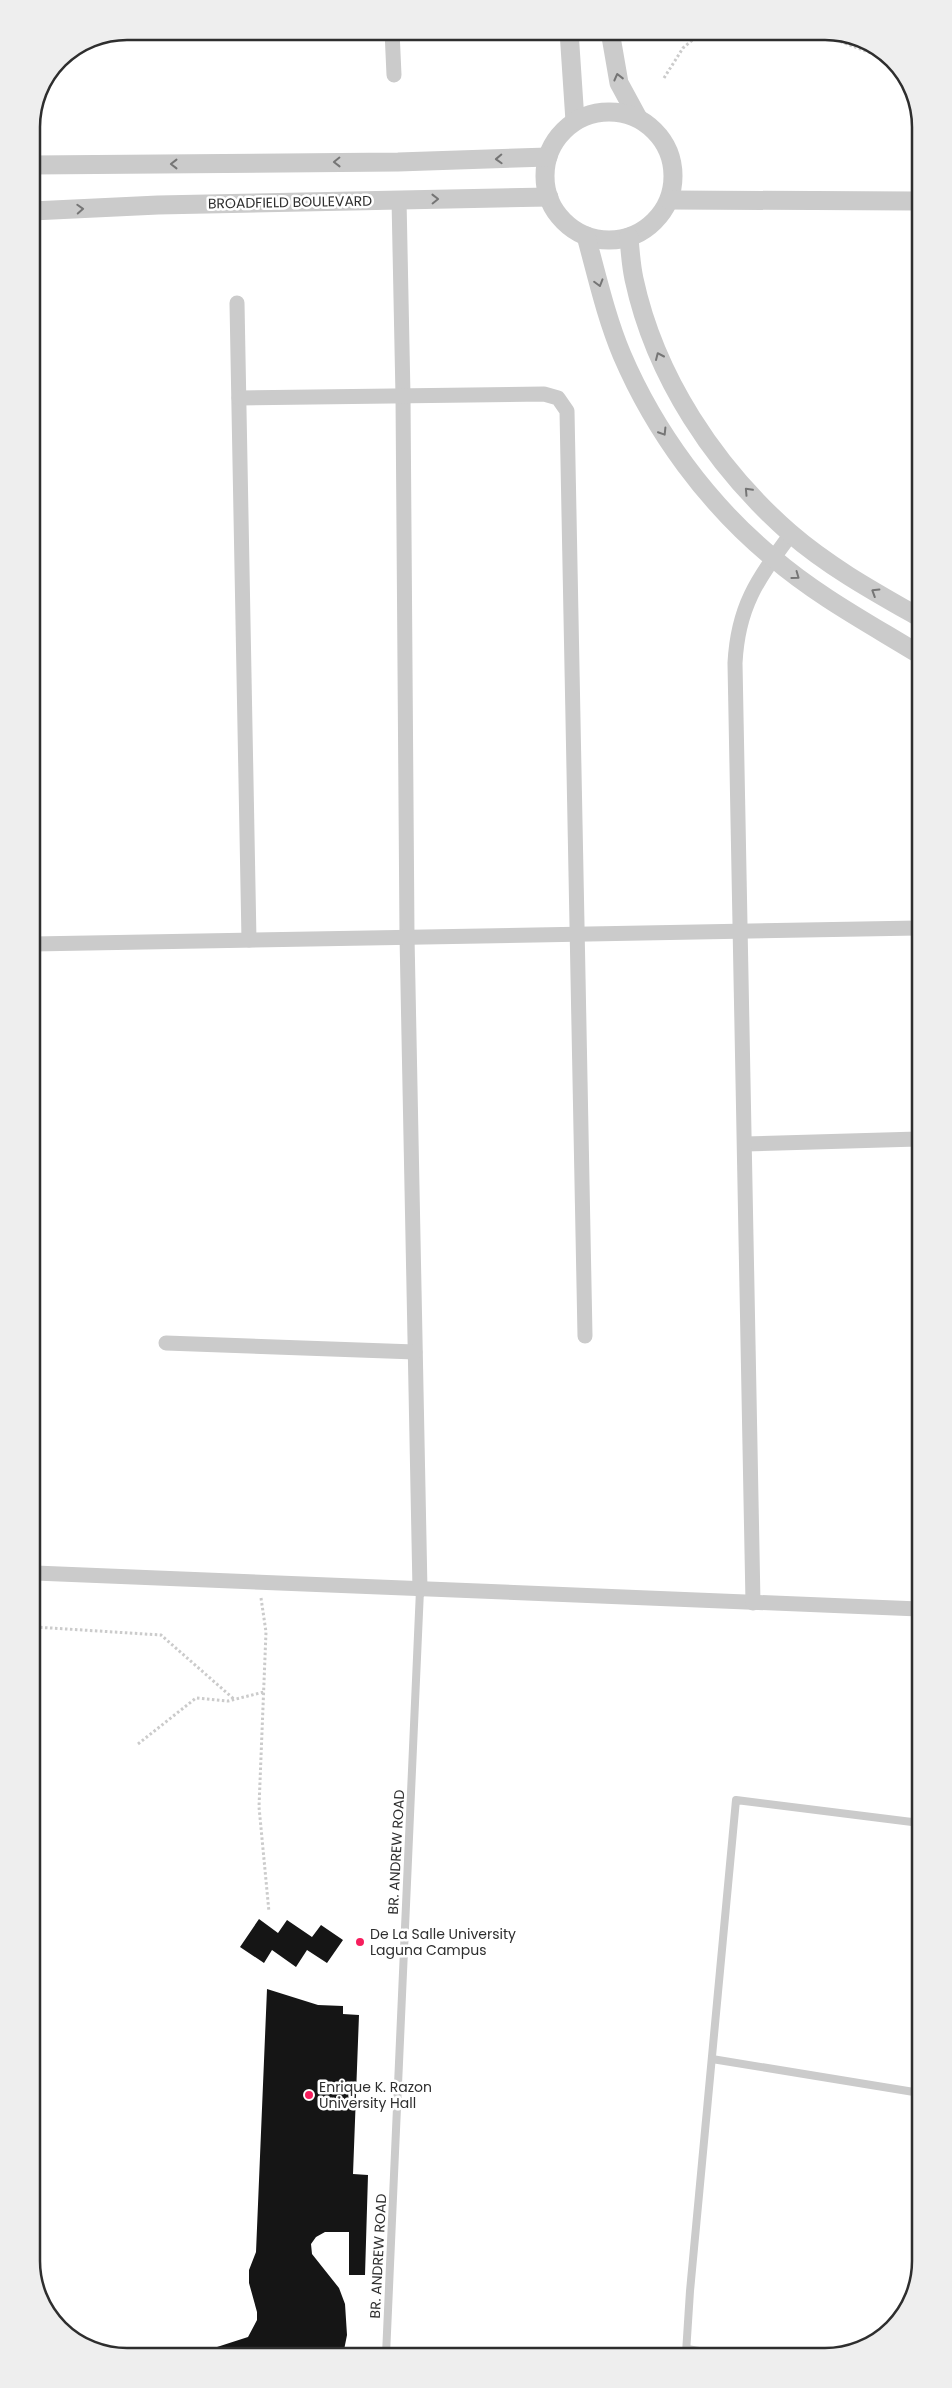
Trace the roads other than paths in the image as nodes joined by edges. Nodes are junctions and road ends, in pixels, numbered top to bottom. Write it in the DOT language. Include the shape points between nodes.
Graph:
graph roads {
  1 [pos="392,40"];
  2 [pos="570,40"];
  3 [pos="612,40"];
  4 [pos="394,75"];
  5 [pos="638,118"];
  6 [pos="575,121"];
  7 [pos="548,157"];
  8 [pos="40,165"];
  9 [pos="549,197"];
  10 [pos="399,199"];
  11 [pos="670,200"];
  12 [pos="912,201"];
  13 [pos="40,211"];
  14 [pos="586,236"];
  15 [pos="629,237"];
  16 [pos="237,303"];
  17 [pos="403,396"];
  18 [pos="239,398"];
  19 [pos="791,534"];
  20 [pos="773,558"];
  21 [pos="912,613"];
  22 [pos="912,649"];
  23 [pos="912,928"];
  24 [pos="741,930"];
  25 [pos="577,933"];
  26 [pos="407,936"];
  27 [pos="249,940"];
  28 [pos="40,944"];
  29 [pos="912,1139"];
  30 [pos="745,1144"];
  31 [pos="585,1336"];
  32 [pos="166,1343"];
  33 [pos="416,1352"];
  34 [pos="40,1573"];
  35 [pos="420,1590"];
  36 [pos="753,1603"];
  37 [pos="912,1609"];
  38 [pos="912,1822"];
  39 [pos="712,2059"];
  40 [pos="912,2092"];
  41 [pos="386,2348"];
  42 [pos="687,2348"];
  1 -- 4 [label="street"];
  2 -- 6 [label="street"];
  5 -- 3 [label="street, one-way" via="619,83"];
  5 -- 6 [label="street" via="617,111 596,113"];
  5 -- 11 [label="street" via="655,131 667,149 673,170"];
  6 -- 7 [label="street" via="561,133"];
  7 -- 8 [label="street, one-way"];
  7 -- 9 [label="street" via="545,186"];
  10 -- 9 [label="street, BROADFIELD BOULEVARD, one-way"];
  9 -- 14 [label="street" via="552,208 567,225"];
  13 -- 10 [label="street, BROADFIELD BOULEVARD, one-way"];
  10 -- 17 [label="street"];
  11 -- 12 [label="street"];
  11 -- 15 [label="street" via="648,227"];
  14 -- 15 [label="street" via="608,241"];
  14 -- 20 [label="street, one-way" via="623,356 660,426 711,497"];
  19 -- 15 [label="street, one-way" via="732,474 670,381 646,323 633,278"];
  16 -- 18 [label="street"];
  17 -- 18 [label="street"];
  17 -- 25 [label="street" via="544,394 558,398 567,411"];
  17 -- 26 [label="street"];
  18 -- 27 [label="street"];
  19 -- 20 [label="street"];
  21 -- 19 [label="street, one-way" via="837,568"];
  20 -- 22 [label="street, one-way" via="846,610"];
  20 -- 24 [label="street" via="755,585 736,637"];
  23 -- 24 [label="street"];
  24 -- 25 [label="street"];
  24 -- 30 [label="street"];
  25 -- 26 [label="street"];
  25 -- 31 [label="street"];
  26 -- 27 [label="street"];
  26 -- 33 [label="street"];
  27 -- 28 [label="street"];
  29 -- 30 [label="street"];
  30 -- 36 [label="street"];
  32 -- 33 [label="street"];
  33 -- 35 [label="street"];
  34 -- 35 [label="street"];
  35 -- 36 [label="street"];
  35 -- 41 [label="lane, BR. ANDREW ROAD"];
  36 -- 37 [label="street"];
  38 -- 39 [label="lane" via="736,1800"];
  39 -- 40 [label="lane"];
  39 -- 42 [label="lane"];
}
